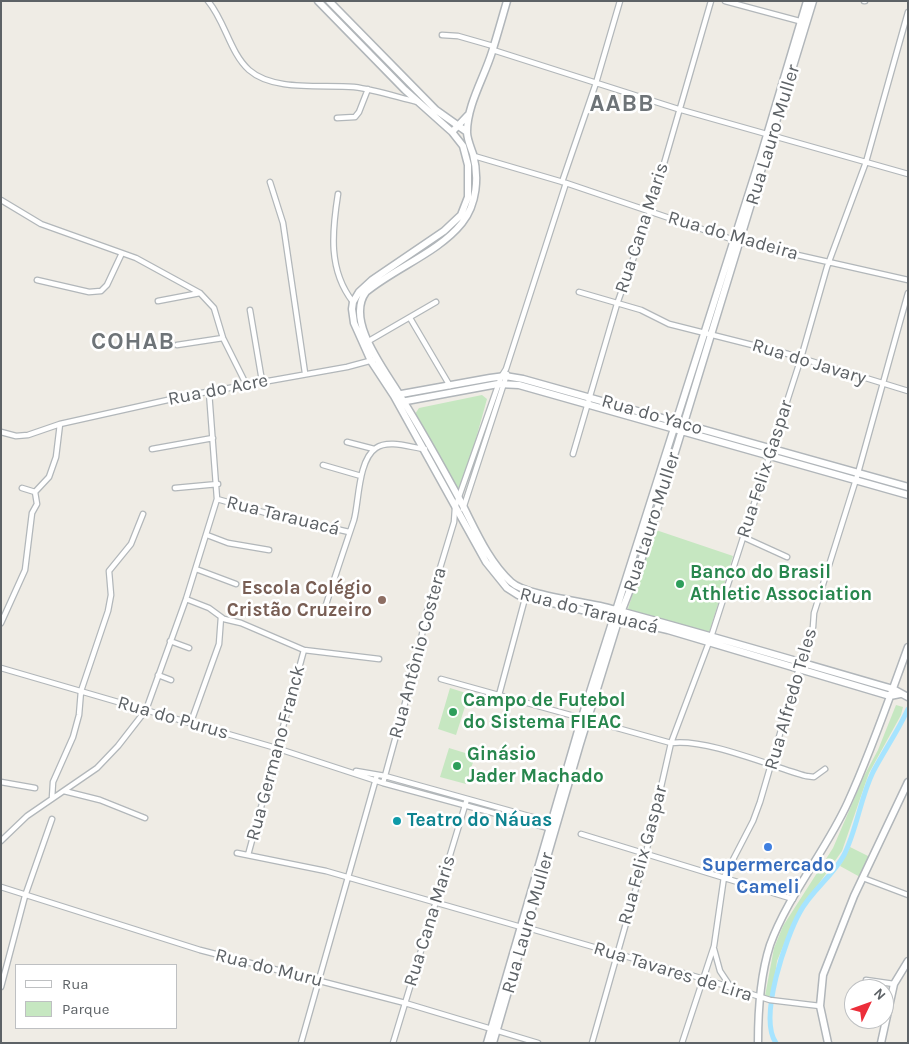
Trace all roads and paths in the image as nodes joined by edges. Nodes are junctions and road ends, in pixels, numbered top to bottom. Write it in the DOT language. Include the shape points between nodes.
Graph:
graph roads {
  1 [pos="208,1"];
  2 [pos="318,1"];
  3 [pos="329,1"];
  4 [pos="507,1"];
  5 [pos="620,1"];
  6 [pos="711,1"];
  7 [pos="725,1"];
  8 [pos="807,1"];
  9 [pos="813,1"];
  10 [pos="908,12"];
  11 [pos="804,23"];
  12 [pos="442,35"];
  13 [pos="493,48"];
  14 [pos="596,83"];
  15 [pos="368,89"];
  16 [pos="426,101"];
  17 [pos="419,102"];
  18 [pos="678,108"];
  19 [pos="434,112"];
  20 [pos="469,114"];
  21 [pos="337,118"];
  22 [pos="457,124"];
  23 [pos="452,132"];
  24 [pos="467,132"];
  25 [pos="770,135"];
  26 [pos="458,139"];
  27 [pos="474,156"];
  28 [pos="866,162"];
  29 [pos="908,174"];
  30 [pos="270,182"];
  31 [pos="564,183"];
  32 [pos="338,194"];
  33 [pos="1,200"];
  34 [pos="650,212"];
  35 [pos="737,240"];
  36 [pos="425,248"];
  37 [pos="122,253"];
  38 [pos="830,262"];
  39 [pos="37,280"];
  40 [pos="908,280"];
  41 [pos="579,292"];
  42 [pos="200,293"];
  43 [pos="908,293"];
  44 [pos="158,301"];
  45 [pos="353,302"];
  46 [pos="436,302"];
  47 [pos="617,304"];
  48 [pos="250,310"];
  49 [pos="410,318"];
  50 [pos="707,333"];
  51 [pos="223,338"];
  52 [pos="366,343"];
  53 [pos="177,345"];
  54 [pos="801,358"];
  55 [pos="374,360"];
  56 [pos="305,373"];
  57 [pos="504,378"];
  58 [pos="262,381"];
  59 [pos="246,384"];
  60 [pos="883,384"];
  61 [pos="450,385"];
  62 [pos="908,391"];
  63 [pos="210,392"];
  64 [pos="453,392"];
  65 [pos="397,395"];
  66 [pos="588,400"];
  67 [pos="401,402"];
  68 [pos="675,420"];
  69 [pos="682,423"];
  70 [pos="60,424"];
  71 [pos="484,424"];
  72 [pos="491,426"];
  73 [pos="673,428"];
  74 [pos="680,431"];
  75 [pos="1,432"];
  76 [pos="213,438"];
  77 [pos="347,442"];
  78 [pos="152,449"];
  79 [pos="374,449"];
  80 [pos="423,449"];
  81 [pos="432,450"];
  82 [pos="770,452"];
  83 [pos="573,454"];
  84 [pos="323,465"];
  85 [pos="858,473"];
  86 [pos="361,476"];
  87 [pos="467,476"];
  88 [pos="474,478"];
  89 [pos="856,480"];
  90 [pos="218,484"];
  91 [pos="908,487"];
  92 [pos="22,488"];
  93 [pos="175,488"];
  94 [pos="35,492"];
  95 [pos="908,495"];
  96 [pos="218,499"];
  97 [pos="459,500"];
  98 [pos="455,508"];
  99 [pos="464,508"];
  100 [pos="143,514"];
  101 [pos="460,516"];
  102 [pos="454,522"];
  103 [pos="349,532"];
  104 [pos="207,535"];
  105 [pos="743,537"];
  106 [pos="268,550"];
  107 [pos="786,557"];
  108 [pos="196,569"];
  109 [pos="236,584"];
  110 [pos="526,594"];
  111 [pos="186,599"];
  112 [pos="325,608"];
  113 [pos="617,614"];
  114 [pos="221,617"];
  115 [pos="1,623"];
  116 [pos="710,640"];
  117 [pos="170,641"];
  118 [pos="908,646"];
  119 [pos="189,648"];
  120 [pos="304,650"];
  121 [pos="379,659"];
  122 [pos="800,665"];
  123 [pos="1,668"];
  124 [pos="158,675"];
  125 [pos="441,679"];
  126 [pos="171,680"];
  127 [pos="893,688"];
  128 [pos="81,691"];
  129 [pos="900,694"];
  130 [pos="499,695"];
  131 [pos="890,696"];
  132 [pos="908,697"];
  133 [pos="146,710"];
  134 [pos="585,718"];
  135 [pos="191,722"];
  136 [pos="671,743"];
  137 [pos="276,748"];
  138 [pos="771,766"];
  139 [pos="345,769"];
  140 [pos="825,769"];
  141 [pos="377,775"];
  142 [pos="385,776"];
  143 [pos="376,780"];
  144 [pos="1,782"];
  145 [pos="908,782"];
  146 [pos="383,783"];
  147 [pos="35,788"];
  148 [pos="906,791"];
  149 [pos="64,792"];
  150 [pos="52,798"];
  151 [pos="467,800"];
  152 [pos="465,806"];
  153 [pos="145,818"];
  154 [pos="52,819"];
  155 [pos="553,826"];
  156 [pos="581,834"];
  157 [pos="1,841"];
  158 [pos="237,853"];
  159 [pos="646,853"];
  160 [pos="248,855"];
  161 [pos="346,877"];
  162 [pos="724,877"];
  163 [pos="863,878"];
  164 [pos="1,887"];
  165 [pos="908,895"];
  166 [pos="25,896"];
  167 [pos="793,899"];
  168 [pos="436,902"];
  169 [pos="524,927"];
  170 [pos="714,946"];
  171 [pos="616,955"];
  172 [pos="908,961"];
  173 [pos="704,979"];
  174 [pos="318,980"];
  175 [pos="894,984"];
  176 [pos="2,986"];
  177 [pos="733,990"];
  178 [pos="761,998"];
  179 [pos="405,1003"];
  180 [pos="820,1006"];
  181 [pos="884,1029"];
  182 [pos="494,1030"];
  183 [pos="301,1043"];
  184 [pos="394,1043"];
  185 [pos="487,1043"];
  186 [pos="493,1043"];
  187 [pos="538,1043"];
  188 [pos="592,1043"];
  189 [pos="682,1043"];
  190 [pos="758,1043"];
  191 [pos="828,1043"];
  192 [pos="881,1043"];
  1 -- 15 [label="street" via="216,10 240,58 258,77 307,86"];
  2 -- 17 [label="street"];
  3 -- 16 [label="street"];
  4 -- 13 [label="street"];
  5 -- 14 [label="street, Rua Antônio Costera"];
  6 -- 18 [label="street, Rua Cana Maris"];
  7 -- 11 [label="street"];
  8 -- 11 [label="street, Rua Lauro Muller"];
  9 -- 11 [label="street, Rua Lauro Muller"];
  10 -- 28 [label="street, Rua Felix Gaspar"];
  11 -- 25 [label="street, Rua Lauro Muller"];
  12 -- 13 [label="street" via="458,36"];
  13 -- 14 [label="street"];
  13 -- 20 [label="street"];
  14 -- 18 [label="street"];
  14 -- 31 [label="street, Rua Antônio Costera"];
  15 -- 17 [label="street"];
  15 -- 21 [label="street" via="355,117"];
  16 -- 17 [label="street"];
  16 -- 19 [label="street"];
  17 -- 19 [label="street"];
  18 -- 25 [label="street"];
  18 -- 34 [label="street, Rua Cana Maris"];
  19 -- 22 [label="street"];
  19 -- 23 [label="street"];
  20 -- 22 [label="street"];
  20 -- 24 [label="street"];
  22 -- 23 [label="street"];
  22 -- 24 [label="street"];
  23 -- 26 [label="street"];
  24 -- 26 [label="street"];
  24 -- 27 [label="street"];
  25 -- 28 [label="street"];
  25 -- 35 [label="street, Rua Lauro Muller"];
  26 -- 36 [label="street" via="468,165 468,197 458,219"];
  27 -- 31 [label="street, Rua do Madeira"];
  27 -- 36 [label="street" via="475,197 470,212 455,230"];
  28 -- 29 [label="street"];
  28 -- 38 [label="street, Rua Felix Gaspar"];
  30 -- 56 [label="street" via="283,223"];
  31 -- 34 [label="street, Rua do Madeira"];
  31 -- 57 [label="street, Rua Antônio Costera"];
  32 -- 45 [label="street" via="333,237 334,263 338,277"];
  33 -- 37 [label="street" via="41,224"];
  34 -- 35 [label="street, Rua do Madeira"];
  34 -- 47 [label="street, Rua Cana Maris"];
  35 -- 38 [label="street, Rua do Madeira"];
  35 -- 50 [label="street, Rua Lauro Muller"];
  36 -- 45 [label="street" via="372,280"];
  36 -- 52 [label="street" via="362,297 359,312"];
  37 -- 39 [label="street" via="101,291 89,292"];
  37 -- 42 [label="street" via="152,265"];
  38 -- 40 [label="street, Rua do Madeira"];
  38 -- 54 [label="street, Rua Felix Gaspar"];
  41 -- 47 [label="street, Rua do Javary"];
  42 -- 44 [label="street"];
  42 -- 51 [label="street" via="214,308"];
  43 -- 60 [label="street, Rua Alfredo Teles"];
  45 -- 52 [label="street" via="354,324"];
  46 -- 49 [label="street"];
  47 -- 50 [label="street, Rua do Javary" via="641,310 669,324"];
  47 -- 66 [label="street, Rua Cana Maris"];
  48 -- 58 [label="street"];
  49 -- 52 [label="street"];
  49 -- 61 [label="street"];
  50 -- 54 [label="street, Rua do Javary"];
  50 -- 68 [label="street, Rua Lauro Muller"];
  50 -- 69 [label="street, Rua Lauro Muller"];
  51 -- 53 [label="street"];
  51 -- 59 [label="street"];
  52 -- 55 [label="street"];
  54 -- 60 [label="street, Rua do Javary"];
  54 -- 82 [label="street, Rua Felix Gaspar"];
  55 -- 56 [label="street, Rua do Acre"];
  55 -- 65 [label="street"];
  56 -- 58 [label="street, Rua do Acre"];
  57 -- 61 [label="street, Rua do Yaco"];
  57 -- 64 [label="street, Rua do Yaco"];
  57 -- 66 [label="street, Rua do Yaco" via="523,379"];
  57 -- 71 [label="street, Rua Antônio Costera"];
  57 -- 72 [label="street, Rua Antônio Costera"];
  58 -- 59 [label="street, Rua do Acre"];
  59 -- 63 [label="street, Rua do Acre"];
  60 -- 62 [label="street, Rua do Javary"];
  60 -- 85 [label="street, Rua Alfredo Teles"];
  61 -- 64 [label="street"];
  61 -- 65 [label="street, Rua do Yaco"];
  63 -- 70 [label="street, Rua do Acre"];
  63 -- 76 [label="street"];
  64 -- 67 [label="street, Rua do Yaco"];
  65 -- 67 [label="street"];
  66 -- 68 [label="street, Rua do Yaco"];
  66 -- 73 [label="street, Rua do Yaco"];
  66 -- 83 [label="street, Rua Cana Maris"];
  67 -- 80 [label="street"];
  67 -- 81 [label="street"];
  68 -- 69 [label="street, Rua do Yaco"];
  68 -- 73 [label="street, Rua Lauro Muller"];
  69 -- 74 [label="street, Rua Lauro Muller"];
  69 -- 82 [label="street, Rua do Yaco"];
  70 -- 75 [label="street, Rua do Acre" via="28,435"];
  70 -- 94 [label="street" via="56,457 49,477"];
  71 -- 72 [label="street"];
  71 -- 87 [label="street, Rua Antônio Costera"];
  72 -- 88 [label="street, Rua Antônio Costera"];
  73 -- 74 [label="street, Rua do Yaco"];
  73 -- 113 [label="street, Rua Lauro Muller"];
  74 -- 82 [label="street, Rua do Yaco"];
  74 -- 113 [label="street, Rua Lauro Muller" via="640,561"];
  76 -- 78 [label="street"];
  76 -- 90 [label="street"];
  77 -- 79 [label="street"];
  79 -- 80 [label="street" via="389,445"];
  79 -- 86 [label="street"];
  80 -- 81 [label="street"];
  80 -- 98 [label="street, Rua do Tarauacá"];
  81 -- 97 [label="street, Rua do Tarauacá"];
  82 -- 85 [label="street, Rua do Yaco"];
  82 -- 89 [label="street, Rua do Yaco"];
  82 -- 105 [label="street, Rua Felix Gaspar"];
  84 -- 86 [label="street"];
  85 -- 89 [label="street, Rua Alfredo Teles"];
  85 -- 91 [label="street, Rua do Yaco"];
  86 -- 103 [label="street"];
  87 -- 88 [label="street"];
  87 -- 97 [label="street, Rua Antônio Costera"];
  88 -- 99 [label="street, Rua Antônio Costera"];
  89 -- 95 [label="street, Rua do Yaco"];
  89 -- 122 [label="street, Rua Alfredo Teles"];
  90 -- 93 [label="street"];
  90 -- 96 [label="street"];
  92 -- 94 [label="street"];
  94 -- 115 [label="street" via="37,504 32,513 25,570"];
  96 -- 103 [label="street, Rua Tarauacá" via="266,514"];
  96 -- 104 [label="street"];
  97 -- 98 [label="street, Rua Antônio Costera"];
  97 -- 99 [label="street, Rua do Tarauacá"];
  98 -- 101 [label="street, Rua do Tarauacá"];
  98 -- 102 [label="street, Rua Antônio Costera"];
  99 -- 101 [label="street, Rua Antônio Costera"];
  99 -- 110 [label="street, Rua do Tarauacá" via="491,557 504,575"];
  100 -- 128 [label="street" via="131,544 109,570 111,595 108,611"];
  101 -- 102 [label="street, Rua Antônio Costera"];
  101 -- 110 [label="street, Rua do Tarauacá" via="497,577 511,592"];
  102 -- 142 [label="street, Rua Antônio Costera" via="427,611 416,667"];
  103 -- 112 [label="street"];
  104 -- 106 [label="street" via="228,543"];
  104 -- 108 [label="street"];
  105 -- 107 [label="street"];
  105 -- 116 [label="street, Rua Felix Gaspar"];
  108 -- 109 [label="street"];
  108 -- 111 [label="street"];
  110 -- 113 [label="street, Rua do Tarauacá"];
  110 -- 130 [label="street"];
  111 -- 114 [label="street" via="209,608"];
  111 -- 117 [label="street"];
  113 -- 116 [label="street, Rua do Tarauacá"];
  113 -- 134 [label="street, Rua Lauro Muller"];
  114 -- 120 [label="street"];
  114 -- 135 [label="street" via="219,644"];
  116 -- 122 [label="street, Rua do Tarauacá"];
  116 -- 136 [label="street, Rua Felix Gaspar"];
  117 -- 119 [label="street"];
  117 -- 124 [label="street"];
  118 -- 127 [label="street"];
  120 -- 121 [label="street"];
  120 -- 137 [label="street, Rua Germano Franck"];
  122 -- 127 [label="street"];
  122 -- 131 [label="street"];
  122 -- 138 [label="street, Rua Alfredo Teles"];
  123 -- 128 [label="street, Rua do Purus"];
  124 -- 126 [label="street"];
  124 -- 133 [label="street"];
  125 -- 130 [label="street"];
  127 -- 129 [label="street"];
  127 -- 131 [label="street"];
  128 -- 133 [label="street, Rua do Purus"];
  128 -- 150 [label="street" via="79,716 53,782"];
  129 -- 131 [label="street"];
  129 -- 132 [label="street"];
  130 -- 134 [label="street"];
  131 -- 167 [label="street" via="845,809"];
  133 -- 135 [label="street, Rua do Purus"];
  133 -- 149 [label="street" via="105,760"];
  134 -- 136 [label="street"];
  134 -- 155 [label="street, Rua Lauro Muller"];
  135 -- 137 [label="street, Rua do Purus"];
  136 -- 138 [label="street" via="703,746"];
  136 -- 159 [label="street, Rua Felix Gaspar"];
  137 -- 139 [label="street, Rua do Purus"];
  137 -- 160 [label="street, Rua Germano Franck"];
  138 -- 140 [label="street" via="810,777"];
  138 -- 162 [label="street, Rua Alfredo Teles" via="753,821"];
  139 -- 141 [label="street, Rua do Purus"];
  139 -- 143 [label="street, Rua do Purus"];
  141 -- 142 [label="street, Rua do Purus"];
  141 -- 143 [label="street"];
  142 -- 146 [label="street, Rua Antônio Costera"];
  142 -- 151 [label="street, Rua do Purus"];
  143 -- 146 [label="street, Rua do Purus"];
  143 -- 161 [label="street"];
  144 -- 147 [label="street"];
  145 -- 148 [label="street"];
  146 -- 152 [label="street, Rua do Purus"];
  148 -- 163 [label="street"];
  149 -- 150 [label="street"];
  149 -- 153 [label="street" via="100,800"];
  150 -- 157 [label="street"];
  151 -- 152 [label="street, Rua Cana Maris"];
  151 -- 155 [label="street, Rua do Purus"];
  152 -- 155 [label="street, Rua do Purus"];
  152 -- 168 [label="street, Rua Cana Maris"];
  154 -- 166 [label="street"];
  155 -- 169 [label="street, Rua Lauro Muller"];
  156 -- 159 [label="street"];
  158 -- 160 [label="street, Rua Tavares de Lira"];
  159 -- 162 [label="street"];
  159 -- 171 [label="street, Rua Felix Gaspar"];
  160 -- 161 [label="street, Rua Tavares de Lira"];
  161 -- 168 [label="street, Rua Tavares de Lira"];
  161 -- 174 [label="street"];
  162 -- 167 [label="street"];
  162 -- 170 [label="street, Rua Alfredo Teles"];
  163 -- 165 [label="street"];
  163 -- 180 [label="street" via="828,959"];
  164 -- 166 [label="street, Rua do Muru"];
  166 -- 174 [label="street, Rua do Muru" via="200,950"];
  166 -- 176 [label="street"];
  167 -- 178 [label="street" via="771,945"];
  168 -- 169 [label="street, Rua Tavares de Lira"];
  168 -- 179 [label="street, Rua Cana Maris"];
  169 -- 171 [label="street, Rua Tavares de Lira"];
  169 -- 182 [label="street, Rua Lauro Muller"];
  170 -- 173 [label="street, Rua Alfredo Teles"];
  170 -- 177 [label="street" via="720,971"];
  171 -- 173 [label="street, Rua Tavares de Lira"];
  171 -- 188 [label="street, Rua Felix Gaspar"];
  172 -- 175 [label="street"];
  173 -- 177 [label="street, Rua Tavares de Lira"];
  173 -- 189 [label="street, Rua Alfredo Teles"];
  174 -- 179 [label="street, Rua do Muru"];
  174 -- 183 [label="street"];
  177 -- 178 [label="street, Rua Tavares de Lira"];
  178 -- 180 [label="street, Rua Tavares de Lira"];
  178 -- 190 [label="street"];
  179 -- 182 [label="street, Rua do Muru"];
  179 -- 184 [label="street, Rua Cana Maris"];
  180 -- 191 [label="street"];
  181 -- 192 [label="street"];
  182 -- 185 [label="street, Rua Lauro Muller"];
  182 -- 186 [label="street, Rua Lauro Muller"];
  182 -- 187 [label="street, Rua do Muru"];
}
